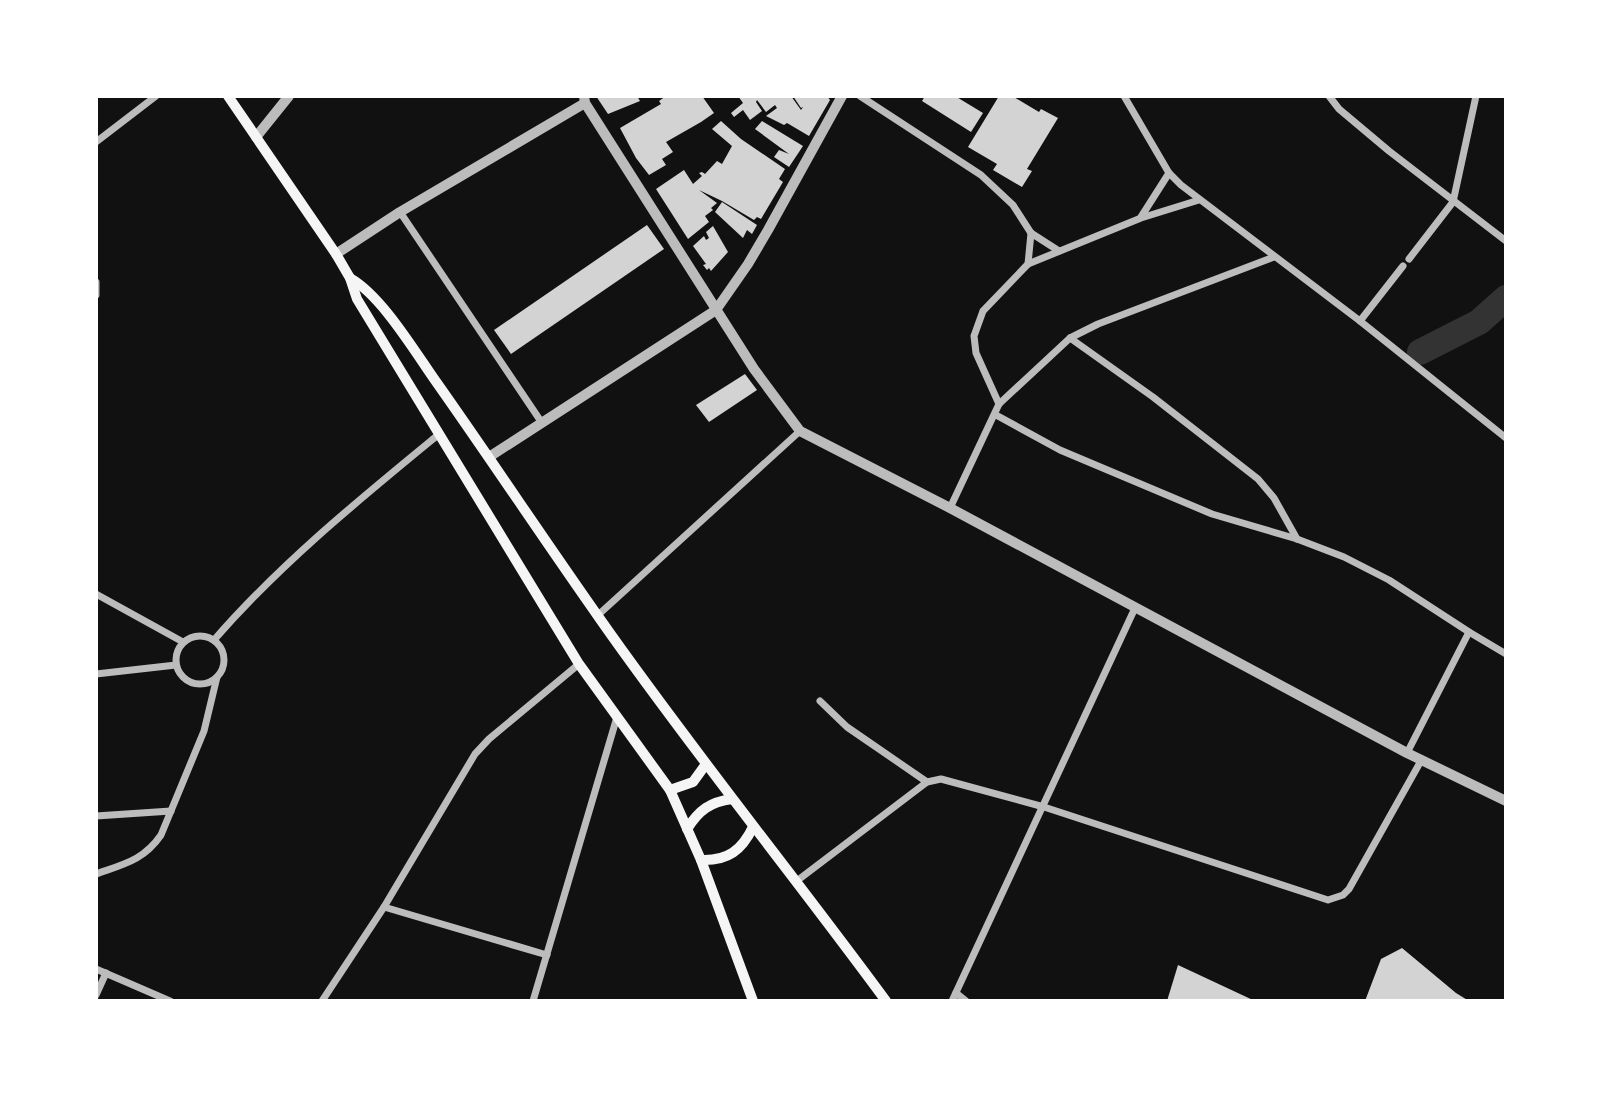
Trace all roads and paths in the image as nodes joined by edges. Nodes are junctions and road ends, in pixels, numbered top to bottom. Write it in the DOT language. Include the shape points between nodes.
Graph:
graph roads {
  1 [pos="156,96"];
  2 [pos="228,96"];
  3 [pos="289,96"];
  4 [pos="842,96"];
  5 [pos="860,96"];
  6 [pos="1124,96"];
  7 [pos="1329,96"];
  8 [pos="1342,96"];
  9 [pos="1476,96"];
  10 [pos="585,99"];
  11 [pos="1339,108"];
  12 [pos="256,136"];
  13 [pos="96,142"];
  14 [pos="1169,173"];
  15 [pos="1199,200"];
  16 [pos="1453,202"];
  17 [pos="400,212"];
  18 [pos="1141,218"];
  19 [pos="1031,233"];
  20 [pos="1506,241"];
  21 [pos="1059,251"];
  22 [pos="336,254"];
  23 [pos="1274,257"];
  24 [pos="1409,259"];
  25 [pos="1028,264"];
  26 [pos="1403,266"];
  27 [pos="350,278"];
  28 [pos="96,282"];
  29 [pos="96,295"];
  30 [pos="716,310"];
  31 [pos="1360,321"];
  32 [pos="1070,338"];
  33 [pos="999,404"];
  34 [pos="996,415"];
  35 [pos="542,423"];
  36 [pos="800,431"];
  37 [pos="438,435"];
  38 [pos="1506,438"];
  39 [pos="489,457"];
  40 [pos="950,508"];
  41 [pos="1297,539"];
  42 [pos="96,594"];
  43 [pos="1135,608"];
  44 [pos="597,615"];
  45 [pos="1469,632"];
  46 [pos="214,640"];
  47 [pos="183,642"];
  48 [pos="1506,654"];
  49 [pos="579,664"];
  50 [pos="176,666"];
  51 [pos="96,674"];
  52 [pos="217,677"];
  53 [pos="820,701"];
  54 [pos="617,717"];
  55 [pos="1407,753"];
  56 [pos="1422,759"];
  57 [pos="706,764"];
  58 [pos="927,782"];
  59 [pos="670,790"];
  60 [pos="732,799"];
  61 [pos="1506,801"];
  62 [pos="1044,807"];
  63 [pos="171,811"];
  64 [pos="96,816"];
  65 [pos="753,827"];
  66 [pos="687,828"];
  67 [pos="701,860"];
  68 [pos="96,874"];
  69 [pos="797,880"];
  70 [pos="384,907"];
  71 [pos="547,955"];
  72 [pos="96,969"];
  73 [pos="106,973"];
  74 [pos="96,995"];
  75 [pos="954,997"];
  76 [pos="170,1001"];
  77 [pos="322,1001"];
  78 [pos="533,1001"];
  79 [pos="753,1001"];
  80 [pos="886,1001"];
  81 [pos="966,1001"];
  1 -- 13 [label="street"];
  2 -- 12 [label="main road"];
  3 -- 12 [label="street"];
  4 -- 30 [label="street" via="748,264"];
  5 -- 19 [label="street" via="981,175 1013,205"];
  6 -- 14 [label="street"];
  7 -- 11 [label="street"];
  8 -- 11 [label="street"];
  9 -- 16 [label="street"];
  10 -- 17 [label="street"];
  10 -- 30 [label="street"];
  11 -- 16 [label="street"];
  12 -- 22 [label="main road"];
  14 -- 15 [label="street"];
  14 -- 18 [label="street"];
  15 -- 18 [label="street"];
  15 -- 23 [label="street"];
  16 -- 20 [label="street"];
  16 -- 24 [label="street"];
  17 -- 22 [label="street"];
  17 -- 35 [label="street"];
  18 -- 21 [label="street"];
  19 -- 21 [label="street"];
  19 -- 25 [label="street"];
  21 -- 25 [label="street"];
  22 -- 27 [label="main road"];
  23 -- 31 [label="street"];
  23 -- 32 [label="street"];
  25 -- 33 [label="street" via="983,311 974,336 976,353"];
  26 -- 31 [label="street"];
  27 -- 37 [label="main road" via="353,292"];
  27 -- 39 [label="main road" via="369,290"];
  28 -- 29 [label="street"];
  30 -- 35 [label="street"];
  30 -- 36 [label="street"];
  31 -- 38 [label="street"];
  32 -- 33 [label="street"];
  32 -- 41 [label="street" via="1258,479"];
  33 -- 34 [label="street"];
  34 -- 40 [label="street"];
  34 -- 41 [label="street" via="1060,450 1187,504"];
  35 -- 39 [label="street"];
  36 -- 40 [label="street"];
  36 -- 44 [label="street"];
  37 -- 46 [label="street" via="276,574"];
  37 -- 49 [label="main road"];
  39 -- 44 [label="main road"];
  40 -- 43 [label="street"];
  41 -- 45 [label="street" via="1389,579"];
  42 -- 47 [label="street"];
  43 -- 55 [label="street"];
  43 -- 62 [label="street"];
  44 -- 57 [label="main road"];
  45 -- 48 [label="street"];
  45 -- 55 [label="street"];
  46 -- 47 [label="street" via="198,635"];
  46 -- 52 [label="street" via="224,662"];
  47 -- 50 [label="street"];
  49 -- 54 [label="main road"];
  49 -- 70 [label="street" via="475,754"];
  50 -- 51 [label="street"];
  50 -- 52 [label="street" via="193,683"];
  52 -- 63 [label="street" via="204,731"];
  53 -- 58 [label="street" via="847,727"];
  54 -- 59 [label="main road"];
  54 -- 71 [label="street"];
  55 -- 56 [label="street"];
  56 -- 61 [label="street"];
  56 -- 62 [label="street" via="1349,889 1328,900"];
  57 -- 59 [label="main road" via="693,782"];
  57 -- 60 [label="main road"];
  58 -- 62 [label="street" via="941,779"];
  58 -- 69 [label="street"];
  59 -- 66 [label="main road"];
  60 -- 65 [label="main road"];
  60 -- 66 [label="main road" via="705,807"];
  62 -- 75 [label="street"];
  63 -- 64 [label="street"];
  63 -- 68 [label="street" via="152,848 140,858"];
  65 -- 67 [label="main road" via="746,841 728,857"];
  65 -- 69 [label="main road"];
  66 -- 67 [label="main road"];
  67 -- 79 [label="main road"];
  69 -- 80 [label="main road"];
  70 -- 71 [label="street"];
  70 -- 77 [label="street"];
  71 -- 78 [label="street"];
  72 -- 73 [label="street"];
  73 -- 74 [label="street"];
  73 -- 76 [label="street"];
  75 -- 81 [label="street"];
}
